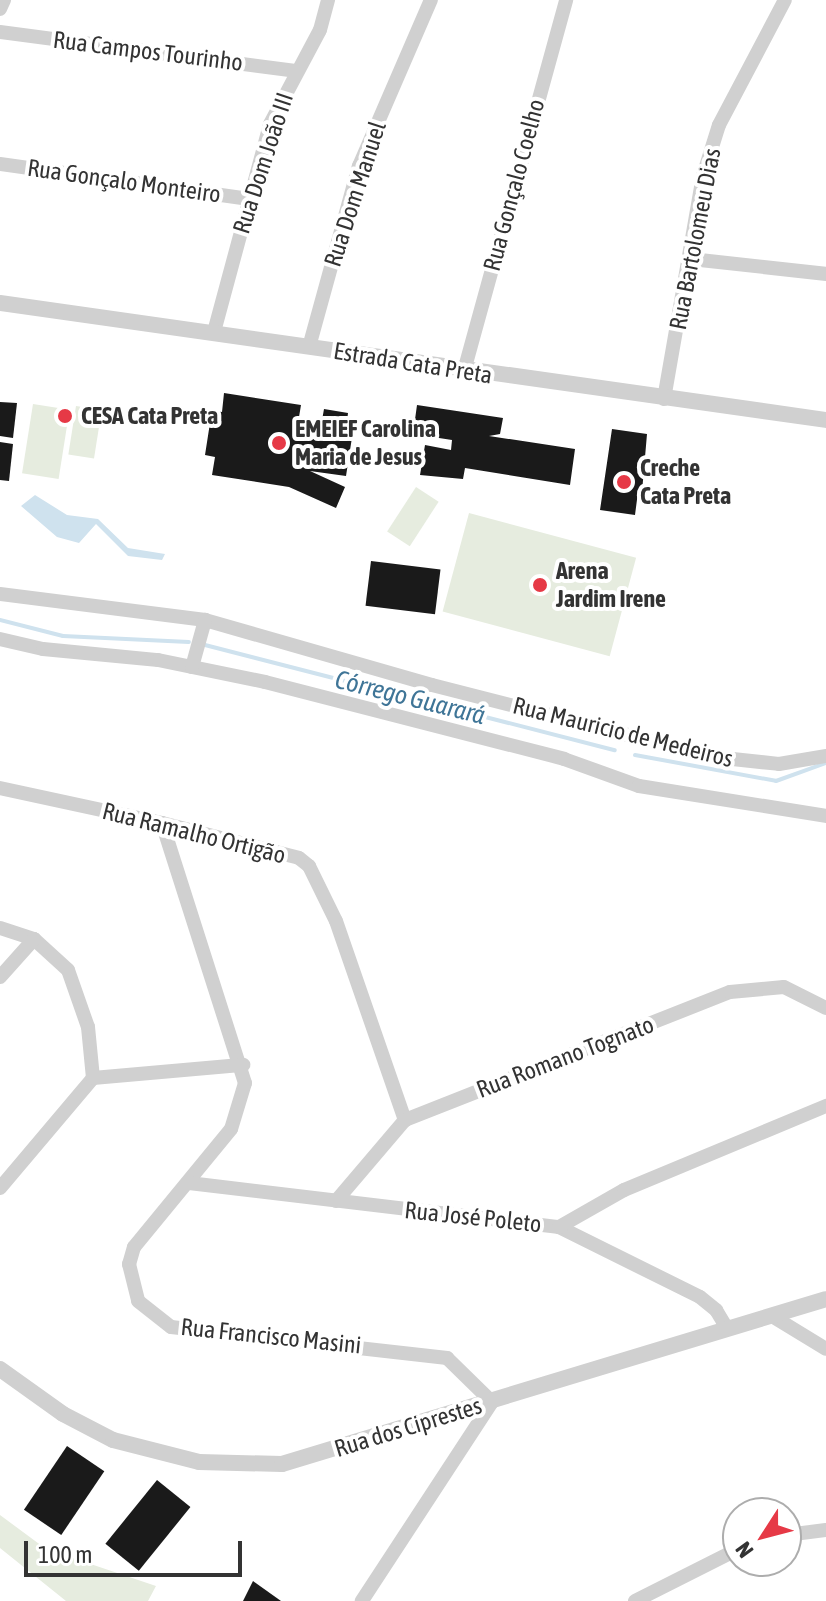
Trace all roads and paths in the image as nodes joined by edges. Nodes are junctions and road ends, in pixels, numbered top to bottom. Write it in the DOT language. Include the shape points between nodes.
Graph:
graph roads {
  1 [pos="4,0"];
  2 [pos="328,0"];
  3 [pos="431,0"];
  4 [pos="566,0"];
  5 [pos="785,0"];
  6 [pos="0,9"];
  7 [pos="0,32"];
  8 [pos="295,71"];
  9 [pos="0,164"];
  10 [pos="248,199"];
  11 [pos="691,259"];
  12 [pos="826,274"];
  13 [pos="0,303"];
  14 [pos="214,332"];
  15 [pos="309,347"];
  16 [pos="464,371"];
  17 [pos="664,399"];
  18 [pos="826,420"];
  19 [pos="0,594"];
  20 [pos="205,620"];
  21 [pos="0,639"];
  22 [pos="192,667"];
  23 [pos="826,756"];
  24 [pos="0,788"];
  25 [pos="826,816"];
  26 [pos="162,823"];
  27 [pos="0,928"];
  28 [pos="34,939"];
  29 [pos="0,977"];
  30 [pos="826,1008"];
  31 [pos="243,1065"];
  32 [pos="93,1078"];
  33 [pos="826,1106"];
  34 [pos="405,1120"];
  35 [pos="189,1183"];
  36 [pos="0,1188"];
  37 [pos="336,1201"];
  38 [pos="559,1227"];
  39 [pos="826,1299"];
  40 [pos="772,1316"];
  41 [pos="727,1328"];
  42 [pos="826,1349"];
  43 [pos="0,1369"];
  44 [pos="492,1402"];
  45 [pos="826,1530"];
  46 [pos="802,1533"];
  47 [pos="722,1557"];
  48 [pos="362,1601"];
  49 [pos="635,1601"];
  1 -- 6 [label="street"];
  2 -- 8 [label="street, Rua Dom João III" via="320,30"];
  3 -- 15 [label="street, Rua Dom Manuel" via="359,166"];
  4 -- 16 [label="street, Rua Gonçalo Coelho"];
  5 -- 11 [label="street, Rua Bartolomeu Dias" via="719,125 703,176"];
  7 -- 8 [label="street, Rua Campos Tourinho"];
  8 -- 10 [label="street, Rua Dom João III" via="270,124"];
  9 -- 10 [label="street, Rua Gonçalo Monteiro"];
  10 -- 14 [label="street, Rua Dom João III"];
  11 -- 12 [label="street"];
  11 -- 17 [label="street, Rua Bartolomeu Dias"];
  13 -- 14 [label="street, Estrada Cata Preta"];
  14 -- 15 [label="street, Estrada Cata Preta"];
  15 -- 16 [label="street, Estrada Cata Preta"];
  16 -- 17 [label="street, Estrada Cata Preta"];
  17 -- 18 [label="street, Estrada Cata Preta"];
  19 -- 20 [label="street, Rua Mauricio de Medeiros"];
  20 -- 22 [label="street"];
  20 -- 23 [label="street, Rua Mauricio de Medeiros" via="714,757 779,764"];
  21 -- 22 [label="street"];
  22 -- 25 [label="street" via="564,759 639,786"];
  24 -- 26 [label="street, Rua Ramalho Ortigão"];
  26 -- 31 [label="street, Rua Francisco Masini"];
  26 -- 34 [label="street, Rua Ramalho Ortigão" via="299,858 309,866 336,921"];
  27 -- 28 [label="street"];
  28 -- 29 [label="street"];
  28 -- 32 [label="street" via="60,962 76,986 88,1027"];
  30 -- 34 [label="street, Rua Romano Tognato" via="784,987 730,992"];
  31 -- 32 [label="street"];
  31 -- 35 [label="street, Rua Francisco Masini" via="240,1112"];
  32 -- 36 [label="street"];
  33 -- 38 [label="street" via="624,1190"];
  34 -- 37 [label="street, Rua Romano Tognato"];
  35 -- 37 [label="street, Rua José Poleto"];
  35 -- 44 [label="street, Rua Francisco Masini" via="134,1247 129,1264 132,1283 151,1315 190,1330 430,1353 460,1366"];
  37 -- 38 [label="street, Rua José Poleto"];
  38 -- 41 [label="street, Rua José Poleto" via="700,1297"];
  39 -- 40 [label="street, Rua dos Ciprestes"];
  40 -- 41 [label="street, Rua dos Ciprestes"];
  40 -- 42 [label="street"];
  41 -- 44 [label="street, Rua dos Ciprestes"];
  43 -- 44 [label="street, Rua dos Ciprestes" via="63,1414 113,1440 159,1455 241,1466 282,1464"];
  44 -- 48 [label="street"];
  45 -- 46 [label="street"];
  47 -- 49 [label="street"];
}
